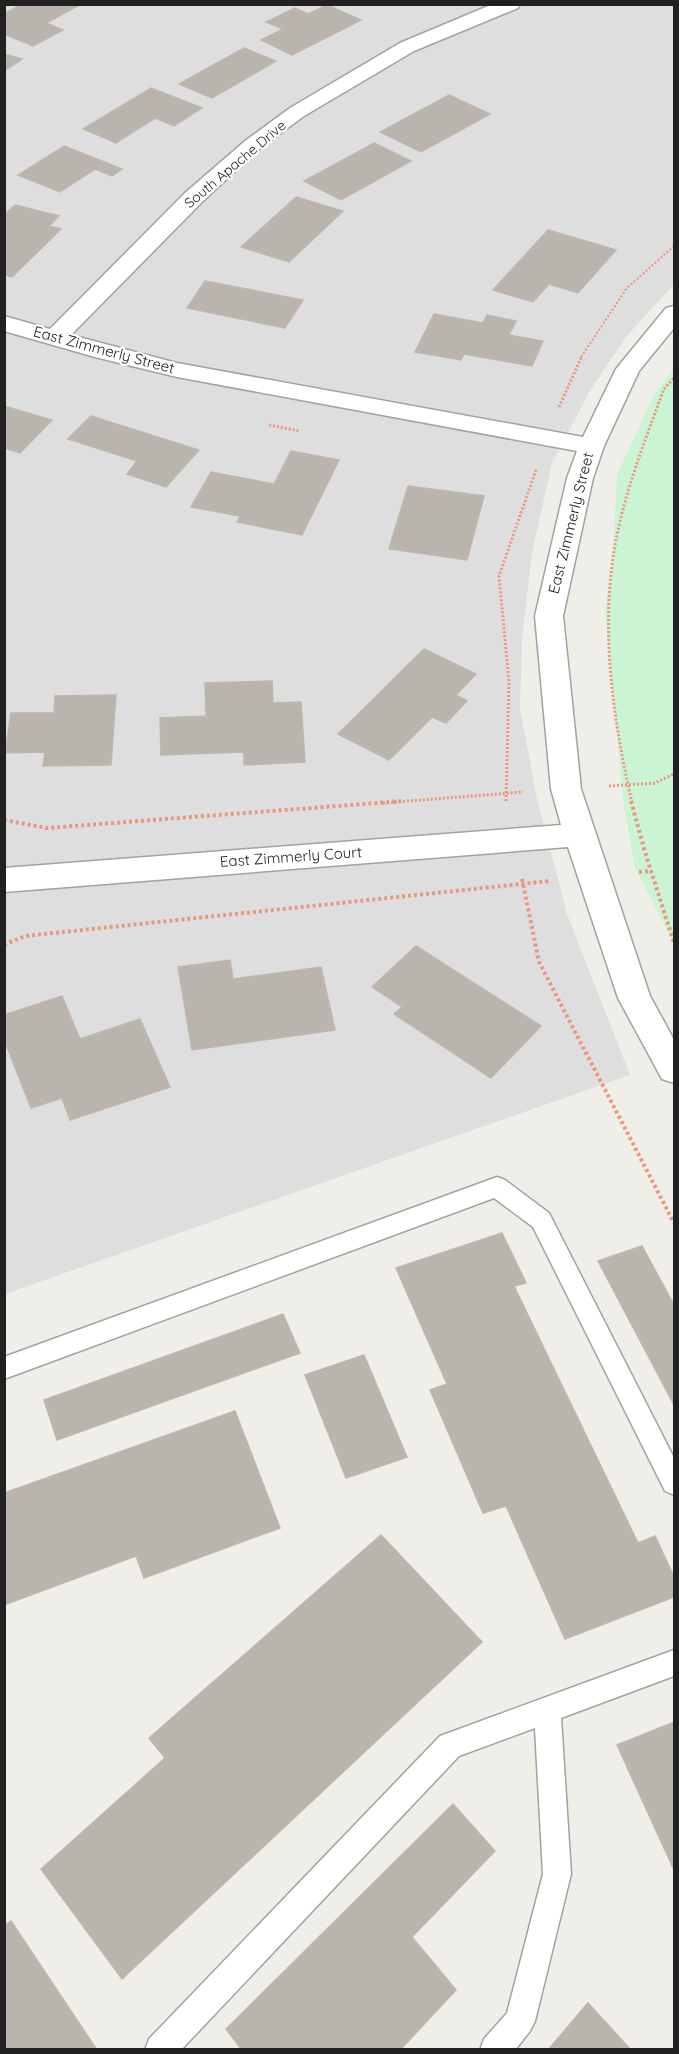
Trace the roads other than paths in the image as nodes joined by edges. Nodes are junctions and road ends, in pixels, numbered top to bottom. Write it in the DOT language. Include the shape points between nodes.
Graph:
graph roads {
  1 [pos="511,4"];
  2 [pos="675,313"];
  3 [pos="4,323"];
  4 [pos="55,338"];
  5 [pos="591,446"];
  6 [pos="578,835"];
  7 [pos="4,880"];
  8 [pos="675,1069"];
  9 [pos="4,1368"];
  10 [pos="675,1483"];
  11 [pos="675,1663"];
  12 [pos="547,1712"];
  13 [pos="160,2049"];
  14 [pos="495,2049"];
  1 -- 4 [label="street, South Apache Drive" via="407,46 297,112 252,145 193,198"];
  2 -- 5 [label="street" via="628,369"];
  3 -- 4 [label="street, East Zimmerly Street"];
  4 -- 5 [label="street, East Zimmerly Street" via="177,370"];
  5 -- 6 [label="street, East Zimmerly Street" via="549,615 566,789"];
  6 -- 7 [label="street, East Zimmerly Court"];
  6 -- 8 [label="street, East Zimmerly Street" via="634,998"];
  9 -- 10 [label="lane" via="497,1187 541,1220"];
  11 -- 12 [label="lane"];
  12 -- 13 [label="lane" via="450,1746"];
  12 -- 14 [label="lane" via="557,1874 520,2021"];
}
